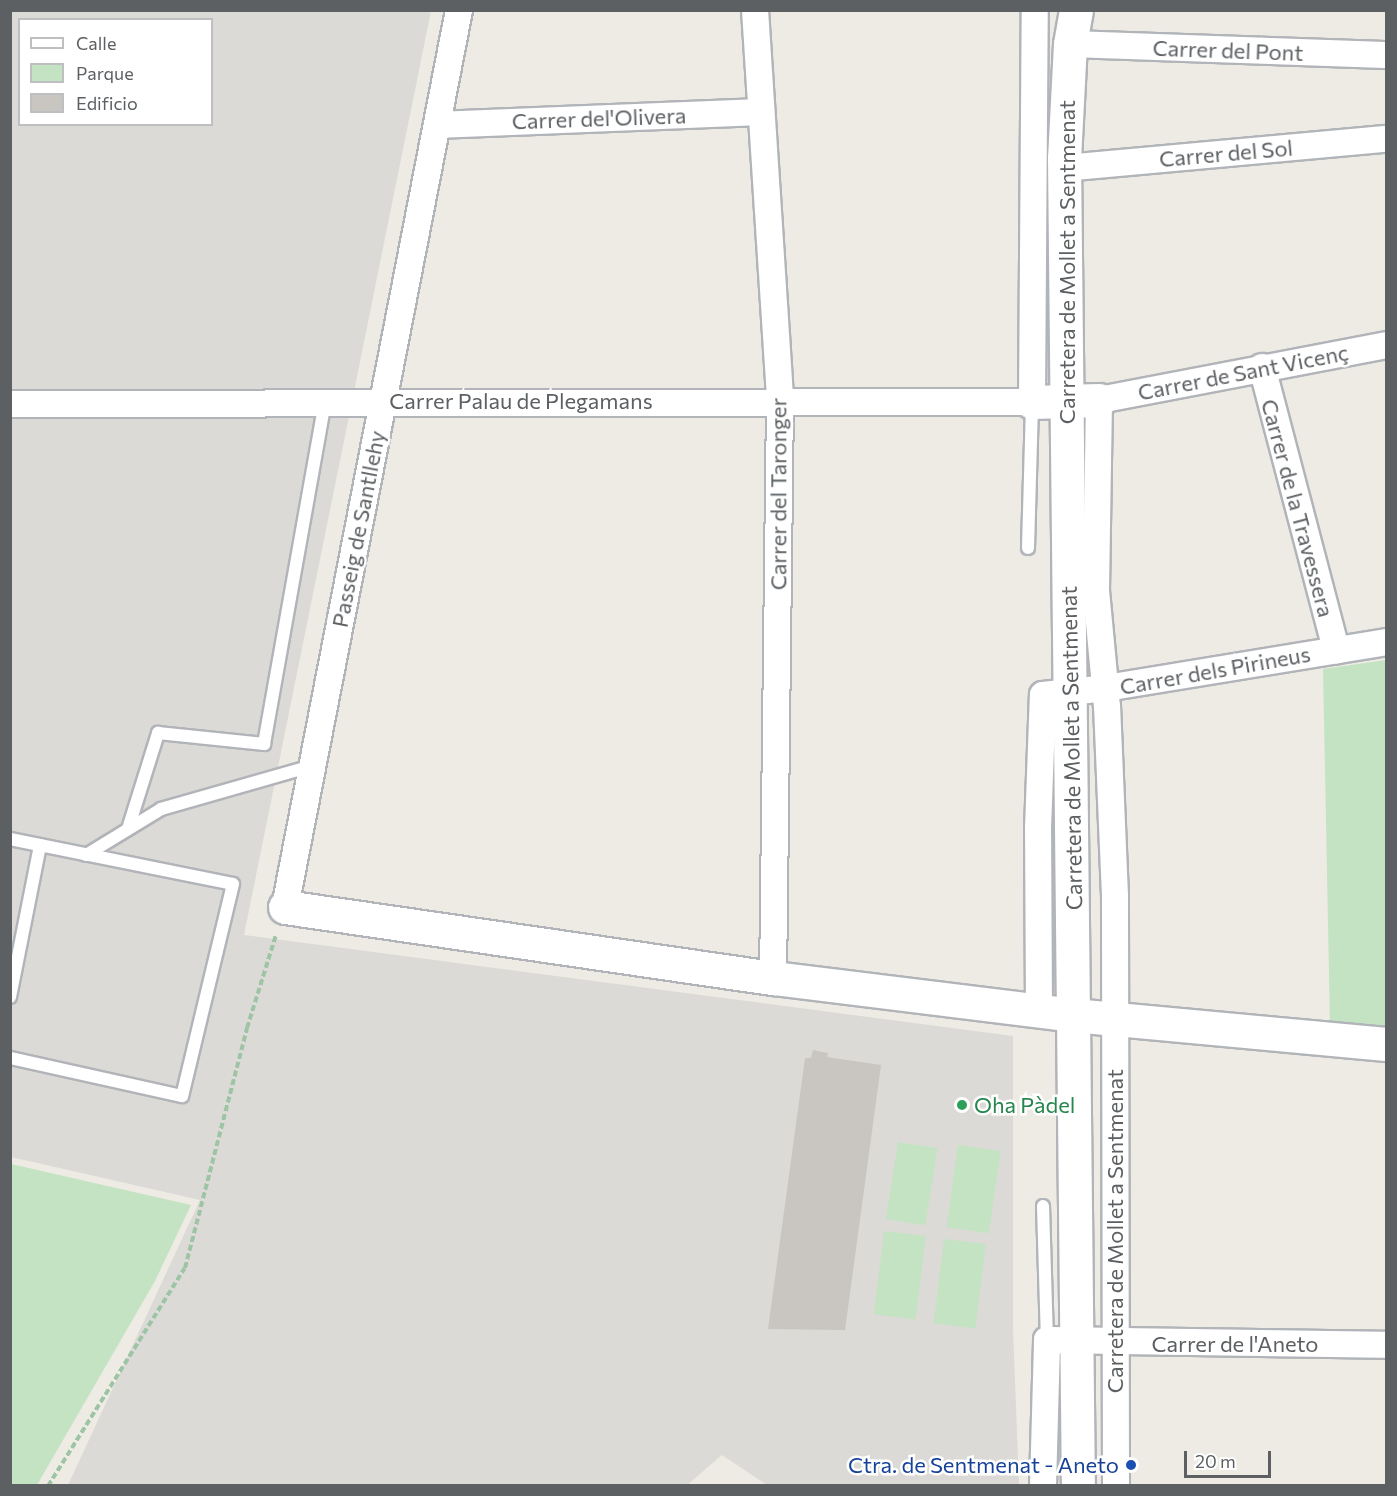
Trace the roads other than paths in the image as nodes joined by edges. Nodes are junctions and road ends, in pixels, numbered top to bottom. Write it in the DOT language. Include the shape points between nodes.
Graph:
graph roads {
  1 [pos="459,10"];
  2 [pos="755,10"];
  3 [pos="1035,10"];
  4 [pos="1076,10"];
  5 [pos="1070,44"];
  6 [pos="1386,55"];
  7 [pos="761,112"];
  8 [pos="437,125"];
  9 [pos="1386,139"];
  10 [pos="1065,168"];
  11 [pos="1386,345"];
  12 [pos="1262,367"];
  13 [pos="780,400"];
  14 [pos="1099,400"];
  15 [pos="325,401"];
  16 [pos="384,401"];
  17 [pos="1032,402"];
  18 [pos="1066,402"];
  19 [pos="10,404"];
  20 [pos="1028,548"];
  21 [pos="1386,642"];
  22 [pos="1336,650"];
  23 [pos="1106,688"];
  24 [pos="1057,694"];
  25 [pos="312,766"];
  26 [pos="128,829"];
  27 [pos="10,839"];
  28 [pos="40,845"];
  29 [pos="86,855"];
  30 [pos="285,907"];
  31 [pos="773,978"];
  32 [pos="10,997"];
  33 [pos="1039,1010"];
  34 [pos="1073,1015"];
  35 [pos="1114,1018"];
  36 [pos="1386,1044"];
  37 [pos="10,1058"];
  38 [pos="1043,1206"];
  39 [pos="1062,1341"];
  40 [pos="1116,1343"];
  41 [pos="1386,1345"];
  42 [pos="1043,1485"];
  43 [pos="1078,1485"];
  44 [pos="1116,1485"];
  1 -- 8 [label="street, Passeig de Santllehy"];
  2 -- 7 [label="street, Carrer del Taronger"];
  3 -- 17 [label="street, Carretera de Mollet a Sentmenat"];
  4 -- 5 [label="street, Carretera de Mollet a Sentmenat"];
  5 -- 6 [label="street, Carrer del Pont"];
  5 -- 10 [label="street, Carretera de Mollet a Sentmenat"];
  7 -- 8 [label="street, Carrer del'Olivera"];
  7 -- 13 [label="street, Carrer del Taronger"];
  8 -- 16 [label="street, Passeig de Santllehy"];
  9 -- 10 [label="street, Carrer del Sol"];
  10 -- 18 [label="street, Carretera de Mollet a Sentmenat"];
  11 -- 12 [label="street, Carrer de Sant Vicenç"];
  12 -- 14 [label="street, Carrer de Sant Vicenç"];
  12 -- 22 [label="street, Carrer de la Travessera"];
  13 -- 16 [label="street, Carrer Palau de Plegamans"];
  13 -- 17 [label="street, Carrer Palau de Plegamans"];
  13 -- 31 [label="street, Carrer del Taronger"];
  14 -- 18 [label="street"];
  14 -- 23 [label="street, Carretera de Mollet a Sentmenat" via="1096,590"];
  15 -- 16 [label="street, Carrer Palau de Plegamans"];
  15 -- 19 [label="street, Carrer Palau de Plegamans"];
  15 -- 26 [label="lane" via="264,744 158,734"];
  16 -- 25 [label="street, Passeig de Santllehy"];
  17 -- 18 [label="street"];
  17 -- 20 [label="lane"];
  18 -- 24 [label="street, Carretera de Mollet a Sentmenat"];
  21 -- 22 [label="street, Carrer dels Pirineus"];
  22 -- 23 [label="street, Carrer dels Pirineus"];
  23 -- 24 [label="street, Carrer dels Pirineus"];
  23 -- 35 [label="street, Carretera de Mollet a Sentmenat" via="1115,896"];
  24 -- 33 [label="street, Carretera de Mollet a Sentmenat" via="1038,840"];
  24 -- 34 [label="street, Carretera de Mollet a Sentmenat"];
  25 -- 26 [label="lane" via="161,809"];
  25 -- 30 [label="street, Passeig de Santllehy"];
  26 -- 29 [label="lane"];
  27 -- 28 [label="lane"];
  28 -- 29 [label="lane"];
  28 -- 32 [label="lane"];
  29 -- 37 [label="lane" via="233,884 182,1096"];
  30 -- 31 [label="street"];
  31 -- 33 [label="street"];
  33 -- 34 [label="street"];
  34 -- 35 [label="street"];
  34 -- 39 [label="street, Carretera de Mollet a Sentmenat"];
  35 -- 36 [label="street"];
  35 -- 40 [label="street, Carretera de Mollet a Sentmenat"];
  38 -- 39 [label="lane"];
  39 -- 40 [label="street, Carrer de l'Aneto"];
  39 -- 42 [label="street, Carretera de Mollet a Sentmenat"];
  39 -- 43 [label="street, Carretera de Mollet a Sentmenat"];
  40 -- 41 [label="street, Carrer de l'Aneto"];
  40 -- 44 [label="street, Carretera de Mollet a Sentmenat"];
}
